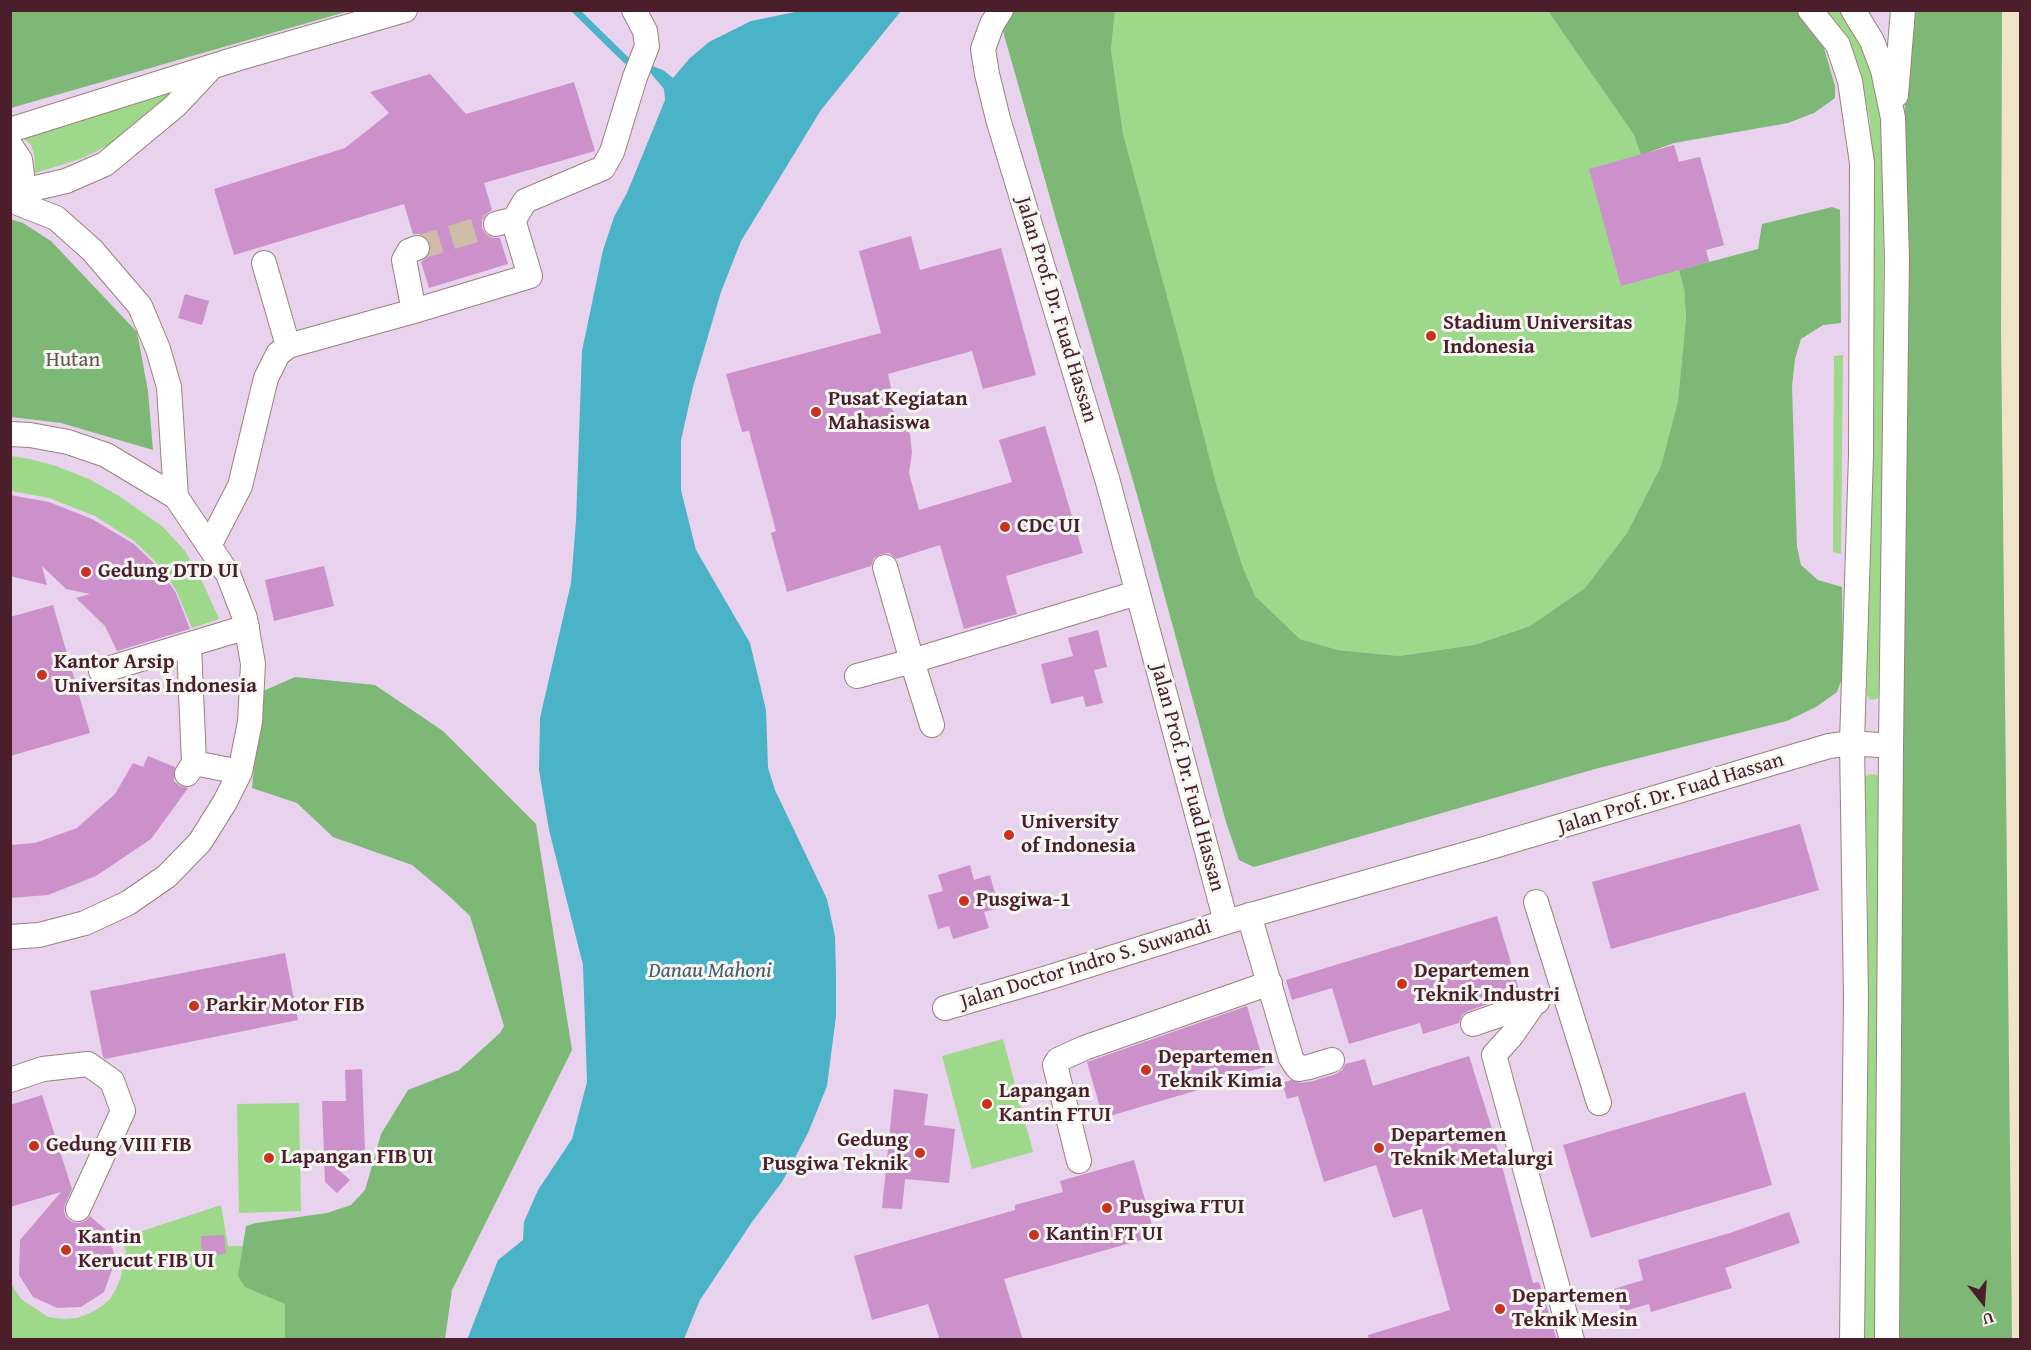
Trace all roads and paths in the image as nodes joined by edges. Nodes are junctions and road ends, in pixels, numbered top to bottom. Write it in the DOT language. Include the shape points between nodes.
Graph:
graph roads {
  1 [pos="405,10"];
  2 [pos="634,10"];
  3 [pos="1001,10"];
  4 [pos="1810,10"];
  5 [pos="1853,10"];
  6 [pos="1903,10"];
  7 [pos="386,14"];
  8 [pos="210,69"];
  9 [pos="1893,118"];
  10 [pos="10,130"];
  11 [pos="10,145"];
  12 [pos="13,196"];
  13 [pos="417,248"];
  14 [pos="264,263"];
  15 [pos="414,311"];
  16 [pos="288,346"];
  17 [pos="10,434"];
  18 [pos="176,497"];
  19 [pos="210,544"];
  20 [pos="885,567"];
  21 [pos="1137,593"];
  22 [pos="247,627"];
  23 [pos="189,645"];
  24 [pos="912,661"];
  25 [pos="101,671"];
  26 [pos="856,676"];
  27 [pos="932,725"];
  28 [pos="1852,743"];
  29 [pos="1891,746"];
  30 [pos="240,772"];
  31 [pos="1536,902"];
  32 [pos="1249,915"];
  33 [pos="1226,922"];
  34 [pos="10,937"];
  35 [pos="1270,983"];
  36 [pos="1564,993"];
  37 [pos="1534,1003"];
  38 [pos="945,1008"];
  39 [pos="1473,1024"];
  40 [pos="1332,1060"];
  41 [pos="10,1080"];
  42 [pos="1599,1103"];
  43 [pos="1079,1161"];
  44 [pos="78,1209"];
  45 [pos="1572,1340"];
  46 [pos="1852,1340"];
  47 [pos="1887,1340"];
  1 -- 7 [label="street"];
  2 -- 15 [label="street" via="647,46 612,152 603,168 525,201 504,223 515,226 530,276"];
  3 -- 21 [label="street, Jalan Prof. Dr. Fuad Hassan" via="983,49 987,74"];
  4 -- 28 [label="street" via="1838,45 1850,81 1862,163 1861,455"];
  5 -- 9 [label="street" via="1872,41 1883,70"];
  6 -- 9 [label="street"];
  7 -- 8 [label="street"];
  8 -- 10 [label="street"];
  8 -- 12 [label="street" via="175,106 105,164 66,181"];
  9 -- 29 [label="street" via="1897,259"];
  11 -- 12 [label="street" via="20,160 22,174"];
  12 -- 18 [label="street" via="56,218 92,250 140,306 169,387"];
  13 -- 15 [label="street" via="409,251 404,260"];
  14 -- 16 [label="street"];
  15 -- 16 [label="street"];
  16 -- 19 [label="street" via="278,354 266,378 240,486"];
  17 -- 18 [label="street" via="68,442 106,455"];
  18 -- 19 [label="street"];
  19 -- 22 [label="street" via="228,574"];
  20 -- 24 [label="street"];
  21 -- 24 [label="street"];
  21 -- 33 [label="street, Jalan Prof. Dr. Fuad Hassan"];
  22 -- 23 [label="street"];
  22 -- 30 [label="street" via="253,664 252,699"];
  23 -- 25 [label="street"];
  23 -- 30 [label="street" via="191,769"];
  24 -- 26 [label="street"];
  24 -- 27 [label="street"];
  28 -- 29 [label="street, Jalan Prof. Dr. Fuad Hassan"];
  28 -- 32 [label="street, Jalan Prof. Dr. Fuad Hassan" via="1829,746"];
  28 -- 46 [label="street" via="1857,998"];
  29 -- 47 [label="street"];
  30 -- 34 [label="street" via="200,842 167,876 128,903 85,924"];
  31 -- 36 [label="street"];
  32 -- 33 [label="street, Jalan Prof. Dr. Fuad Hassan"];
  32 -- 35 [label="street"];
  33 -- 38 [label="street, Jalan Doctor Indro S. Suwandi"];
  35 -- 40 [label="street" via="1296,1066 1309,1067"];
  35 -- 43 [label="street" via="1058,1060 1055,1065"];
  36 -- 37 [label="street"];
  36 -- 42 [label="street"];
  37 -- 39 [label="street"];
  37 -- 45 [label="street" via="1494,1055"];
  41 -- 44 [label="street" via="43,1069 88,1064 112,1081 123,1111"];
}
